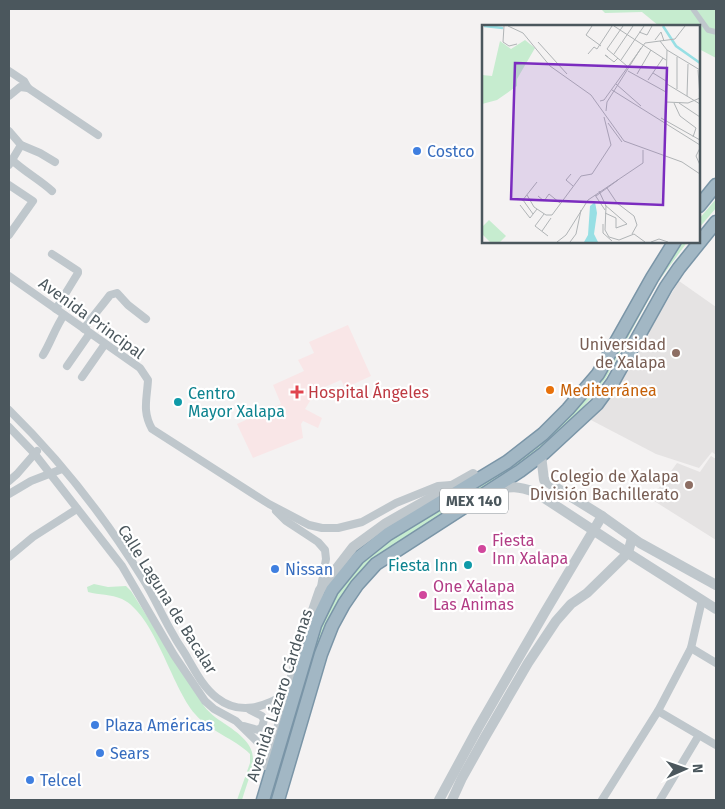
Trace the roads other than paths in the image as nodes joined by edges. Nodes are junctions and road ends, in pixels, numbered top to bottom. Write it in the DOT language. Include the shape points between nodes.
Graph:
graph roads {
  1 [pos="693,9"];
  2 [pos="716,32"];
  3 [pos="9,71"];
  4 [pos="28,88"];
  5 [pos="9,96"];
  6 [pos="9,131"];
  7 [pos="98,135"];
  8 [pos="21,145"];
  9 [pos="11,162"];
  10 [pos="55,162"];
  11 [pos="9,185"];
  12 [pos="716,186"];
  13 [pos="52,191"];
  14 [pos="700,205"];
  15 [pos="716,222"];
  16 [pos="9,236"];
  17 [pos="674,242"];
  18 [pos="700,242"];
  19 [pos="700,242"];
  20 [pos="52,254"];
  21 [pos="9,276"];
  22 [pos="62,301"];
  23 [pos="56,309"];
  24 [pos="64,315"];
  25 [pos="146,319"];
  26 [pos="88,320"];
  27 [pos="87,331"];
  28 [pos="105,344"];
  29 [pos="42,355"];
  30 [pos="67,366"];
  31 [pos="82,377"];
  32 [pos="9,410"];
  33 [pos="9,427"];
  34 [pos="43,448"];
  35 [pos="34,453"];
  36 [pos="541,455"];
  37 [pos="507,462"];
  38 [pos="62,469"];
  39 [pos="50,473"];
  40 [pos="473,474"];
  41 [pos="9,481"];
  42 [pos="458,484"];
  43 [pos="81,492"];
  44 [pos="488,492"];
  45 [pos="9,494"];
  46 [pos="70,500"];
  47 [pos="269,504"];
  48 [pos="77,509"];
  49 [pos="602,516"];
  50 [pos="101,518"];
  51 [pos="91,527"];
  52 [pos="331,528"];
  53 [pos="593,530"];
  54 [pos="632,538"];
  55 [pos="321,545"];
  56 [pos="628,553"];
  57 [pos="9,557"];
  58 [pos="716,585"];
  59 [pos="320,590"];
  60 [pos="702,600"];
  61 [pos="716,609"];
  62 [pos="691,648"];
  63 [pos="716,663"];
  64 [pos="288,693"];
  65 [pos="245,708"];
  66 [pos="658,711"];
  67 [pos="236,721"];
  68 [pos="699,735"];
  69 [pos="716,745"];
  70 [pos="267,759"];
  71 [pos="255,800"];
  72 [pos="263,800"];
  73 [pos="278,800"];
  74 [pos="439,800"];
  75 [pos="452,800"];
  76 [pos="602,800"];
  77 [pos="660,800"];
  1 -- 2 [label="street" via="708,30"];
  3 -- 4 [label="street" via="24,81"];
  4 -- 5 [label="street" via="20,87"];
  4 -- 7 [label="street"];
  6 -- 8 [label="street"];
  8 -- 9 [label="street"];
  8 -- 10 [label="street"];
  9 -- 13 [label="street"];
  11 -- 16 [label="street" via="33,201"];
  12 -- 14 [label="highway"];
  15 -- 19 [label="highway, Avenida Lázaro Cárdenas / MEX 140"];
  17 -- 37 [label="highway, Avenida Lázaro Cárdenas / MEX 140" via="598,374 543,434"];
  18 -- 36 [label="highway, Avenida Lázaro Cárdenas / MEX 140" via="666,287 614,382 596,404"];
  20 -- 22 [label="street" via="78,271"];
  21 -- 23 [label="street, Avenida Principal"];
  22 -- 23 [label="street"];
  22 -- 26 [label="street"];
  23 -- 24 [label="street, Avenida Principal"];
  24 -- 27 [label="street, Avenida Principal"];
  24 -- 29 [label="street"];
  25 -- 26 [label="street" via="114,293"];
  26 -- 27 [label="street"];
  27 -- 28 [label="street, Avenida Principal"];
  27 -- 30 [label="street"];
  28 -- 31 [label="street"];
  28 -- 47 [label="street, Avenida Principal" via="140,368 148,380 144,410 152,429"];
  32 -- 34 [label="street, Calle Laguna de Bacalar"];
  33 -- 35 [label="street, Calle Laguna de Bacalar"];
  34 -- 35 [label="street"];
  34 -- 38 [label="street, Calle Laguna de Bacalar"];
  35 -- 39 [label="street, Calle Laguna de Bacalar"];
  35 -- 41 [label="street"];
  36 -- 44 [label="highway, Avenida Lázaro Cárdenas / MEX 140"];
  36 -- 49 [label="street" via="544,480"];
  37 -- 40 [label="highway"];
  37 -- 72 [label="highway, Avenida Lázaro Cárdenas / MEX 140" via="388,534 358,558 332,590 315,625"];
  38 -- 39 [label="street"];
  38 -- 43 [label="street, Calle Laguna de Bacalar"];
  39 -- 45 [label="street"];
  39 -- 46 [label="street, Calle Laguna de Bacalar"];
  40 -- 42 [label="street, Avenida Lázaro Cárdenas"];
  42 -- 52 [label="street, Avenida Principal" via="438,486 396,503 362,522"];
  42 -- 59 [label="street, Avenida Lázaro Cárdenas" via="386,524 353,547"];
  43 -- 46 [label="street"];
  43 -- 50 [label="street, Calle Laguna de Bacalar"];
  44 -- 53 [label="street" via="512,486 535,492"];
  44 -- 73 [label="highway, Avenida Lázaro Cárdenas / MEX 140" via="376,564 344,604 321,654"];
  46 -- 48 [label="street, Calle Laguna de Bacalar"];
  47 -- 52 [label="street, Avenida Principal" via="309,525"];
  47 -- 55 [label="street, Avenida Principal" via="286,521"];
  48 -- 51 [label="street, Calle Laguna de Bacalar"];
  48 -- 57 [label="street"];
  49 -- 53 [label="street"];
  49 -- 54 [label="street"];
  50 -- 51 [label="street"];
  50 -- 65 [label="street, Calle Laguna de Bacalar" via="139,572 208,690 225,703"];
  51 -- 67 [label="street, Calle Laguna de Bacalar" via="122,566 174,656 205,701"];
  52 -- 55 [label="street" via="323,535"];
  53 -- 56 [label="street"];
  53 -- 74 [label="street"];
  54 -- 56 [label="street"];
  54 -- 58 [label="street"];
  55 -- 59 [label="street" via="326,560"];
  56 -- 60 [label="street"];
  56 -- 75 [label="street" via="556,621 485,737"];
  59 -- 64 [label="street, Avenida Lázaro Cárdenas"];
  60 -- 61 [label="street"];
  60 -- 62 [label="street"];
  62 -- 63 [label="street"];
  62 -- 66 [label="street"];
  64 -- 65 [label="street, Calle Laguna de Bacalar" via="266,705"];
  64 -- 70 [label="street, Avenida Lázaro Cárdenas"];
  65 -- 67 [label="street" via="262,716 262,727 254,730"];
  66 -- 68 [label="street"];
  66 -- 76 [label="street"];
  67 -- 70 [label="street, Calle Laguna de Bacalar"];
  68 -- 69 [label="street"];
  68 -- 77 [label="street"];
  70 -- 71 [label="highway"];
}
